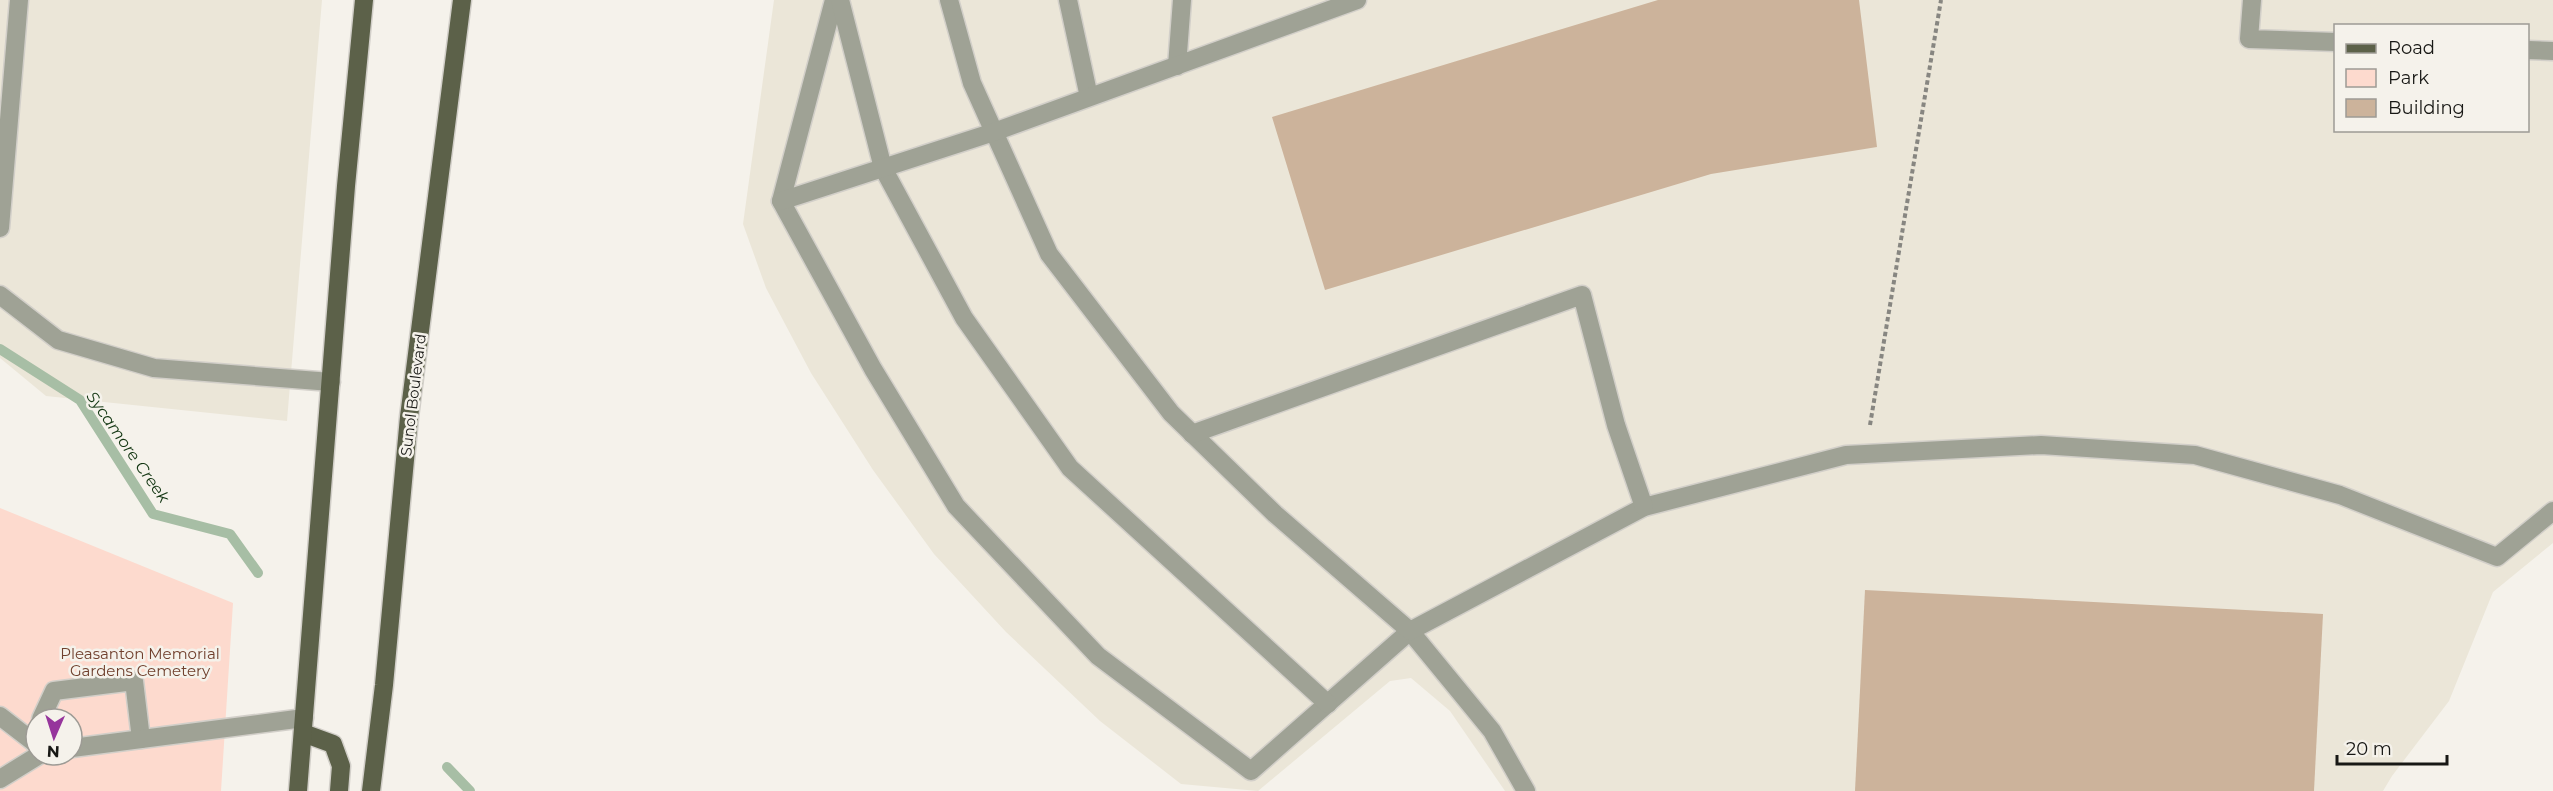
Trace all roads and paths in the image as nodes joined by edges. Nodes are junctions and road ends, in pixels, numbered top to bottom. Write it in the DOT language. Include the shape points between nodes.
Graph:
graph roads {
  1 [pos="19,0"];
  2 [pos="364,0"];
  3 [pos="462,0"];
  4 [pos="834,0"];
  5 [pos="840,0"];
  6 [pos="949,0"];
  7 [pos="1068,0"];
  8 [pos="1182,0"];
  9 [pos="1357,0"];
  10 [pos="1941,0"];
  11 [pos="2252,0"];
  12 [pos="2334,42"];
  13 [pos="2529,50"];
  14 [pos="2553,51"];
  15 [pos="1177,66"];
  16 [pos="1089,97"];
  17 [pos="994,132"];
  18 [pos="883,168"];
  19 [pos="781,201"];
  20 [pos="0,228"];
  21 [pos="0,295"];
  22 [pos="331,382"];
  23 [pos="1192,434"];
  24 [pos="1866,454"];
  25 [pos="1644,507"];
  26 [pos="2553,511"];
  27 [pos="1410,631"];
  28 [pos="1328,704"];
  29 [pos="47,707"];
  30 [pos="0,716"];
  31 [pos="303,725"];
  32 [pos="24,735"];
  33 [pos="141,739"];
  34 [pos="84,746"];
  35 [pos="24,764"];
  36 [pos="0,778"];
  37 [pos="298,791"];
  38 [pos="339,791"];
  39 [pos="371,791"];
  40 [pos="1526,791"];
  1 -- 20 [label="lane"];
  2 -- 22 [label="main road"];
  3 -- 39 [label="main road, Sunol Boulevard" via="410,417"];
  4 -- 19 [label="lane"];
  5 -- 18 [label="lane"];
  6 -- 17 [label="lane" via="972,83"];
  7 -- 16 [label="lane"];
  8 -- 15 [label="lane"];
  9 -- 15 [label="lane"];
  10 -- 24 [label="path"];
  11 -- 12 [label="lane" via="2249,39"];
  13 -- 14 [label="lane"];
  15 -- 16 [label="lane"];
  16 -- 17 [label="lane"];
  17 -- 18 [label="lane"];
  17 -- 23 [label="lane" via="1049,254 1171,413"];
  18 -- 19 [label="lane"];
  18 -- 28 [label="lane" via="964,318 1070,468"];
  19 -- 28 [label="lane" via="873,369 956,506 1098,656 1251,771"];
  21 -- 22 [label="lane" via="58,340 154,368"];
  22 -- 31 [label="main road"];
  23 -- 25 [label="lane" via="1582,295 1616,425"];
  23 -- 27 [label="lane" via="1275,514"];
  24 -- 25 [label="lane" via="1846,455"];
  24 -- 26 [label="lane" via="2041,445 2195,455 2340,495 2497,557"];
  25 -- 27 [label="lane"];
  27 -- 28 [label="lane"];
  27 -- 40 [label="lane" via="1492,731"];
  29 -- 33 [label="lane" via="54,691 134,681"];
  30 -- 32 [label="lane"];
  31 -- 33 [label="lane"];
  31 -- 37 [label="main road"];
  31 -- 38 [label="main road" via="333,744 340,766"];
  33 -- 34 [label="lane"];
  35 -- 36 [label="lane"];
}
